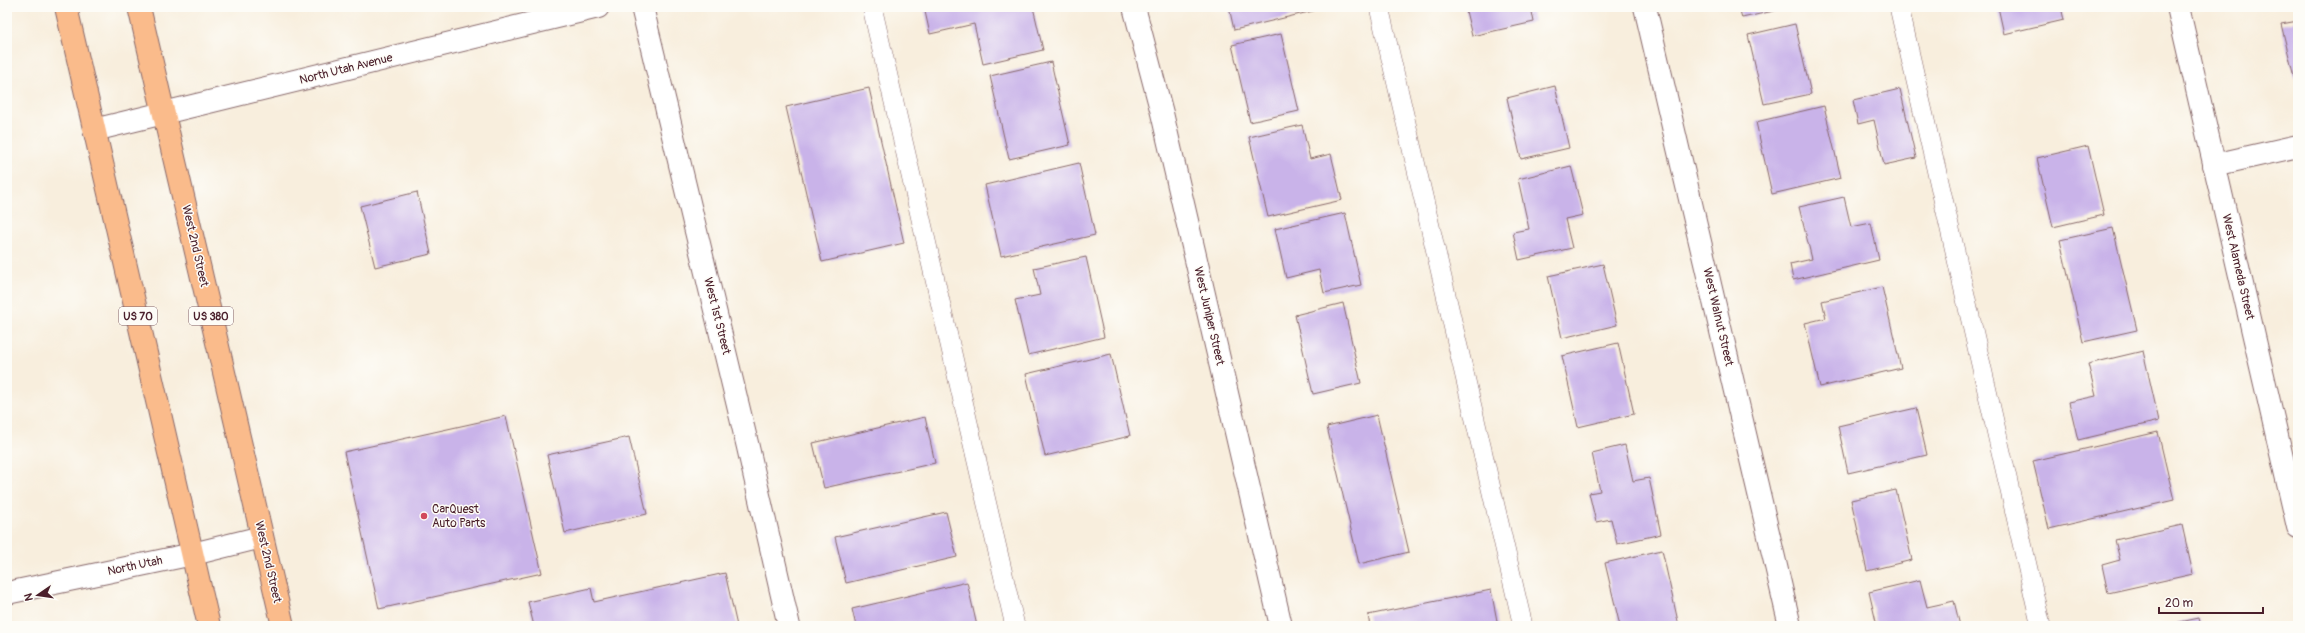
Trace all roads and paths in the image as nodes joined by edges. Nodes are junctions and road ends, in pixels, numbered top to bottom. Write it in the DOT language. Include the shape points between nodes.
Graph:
graph roads {
  1 [pos="66,7"];
  2 [pos="139,7"];
  3 [pos="598,7"];
  4 [pos="642,7"];
  5 [pos="872,7"];
  6 [pos="1134,7"];
  7 [pos="1379,7"];
  8 [pos="1645,7"];
  9 [pos="1899,7"];
  10 [pos="2178,7"];
  11 [pos="164,113"];
  12 [pos="94,130"];
  13 [pos="2298,146"];
  14 [pos="2214,165"];
  15 [pos="2298,527"];
  16 [pos="262,537"];
  17 [pos="193,554"];
  18 [pos="7,593"];
  19 [pos="209,626"];
  20 [pos="283,626"];
  21 [pos="789,626"];
  22 [pos="1015,626"];
  23 [pos="1281,626"];
  24 [pos="1523,626"];
  25 [pos="1790,626"];
  26 [pos="2041,626"];
  1 -- 12 [label="main road, US 70"];
  2 -- 11 [label="main road, West 2nd Street / US 380"];
  3 -- 11 [label="street, North Utah Avenue"];
  4 -- 21 [label="street, West 1st Street" via="748,443"];
  5 -- 22 [label="lane"];
  6 -- 23 [label="street, West Juniper Street" via="1164,121"];
  7 -- 24 [label="lane"];
  8 -- 25 [label="street, West Walnut Street"];
  9 -- 26 [label="lane"];
  10 -- 14 [label="street, West Alameda Street"];
  11 -- 12 [label="street, North Utah Avenue"];
  11 -- 16 [label="main road, West 2nd Street / US 380"];
  12 -- 17 [label="main road, US 70"];
  13 -- 14 [label="street"];
  14 -- 15 [label="street, West Alameda Street"];
  16 -- 17 [label="street, North Utah"];
  16 -- 20 [label="main road, West 2nd Street / US 380"];
  17 -- 18 [label="street, North Utah"];
  17 -- 19 [label="main road, US 70"];
}
